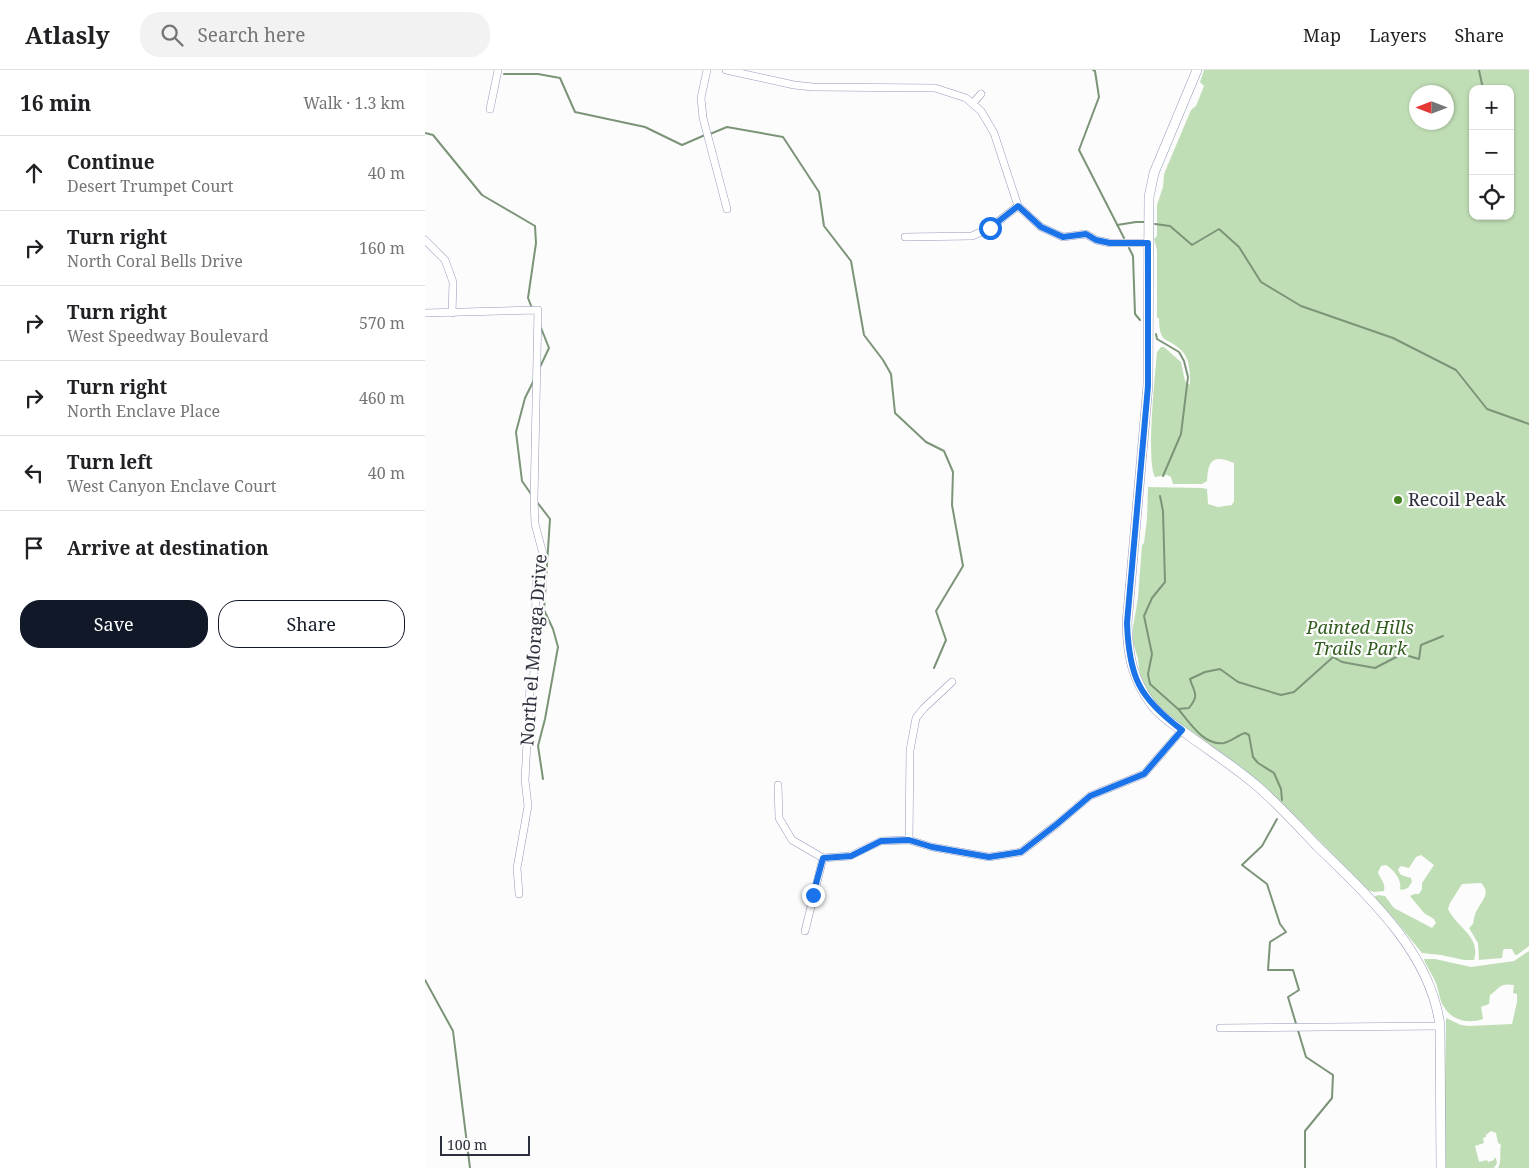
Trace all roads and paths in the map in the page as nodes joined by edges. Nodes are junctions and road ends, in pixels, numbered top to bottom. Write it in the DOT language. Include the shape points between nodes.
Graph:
graph roads {
  1 [pos="498,70"];
  2 [pos="707,70"];
  3 [pos="726,70"];
  4 [pos="1197,70"];
  5 [pos="981,94"];
  6 [pos="973,102"];
  7 [pos="490,109"];
  8 [pos="1018,206"];
  9 [pos="727,209"];
  10 [pos="905,237"];
  11 [pos="425,240"];
  12 [pos="1148,243"];
  13 [pos="425,313"];
  14 [pos="452,313"];
  15 [pos="952,682"];
  16 [pos="1182,730"];
  17 [pos="778,785"];
  18 [pos="909,840"];
  19 [pos="823,858"];
  20 [pos="519,894"];
  21 [pos="805,930"];
  22 [pos="1440,1026"];
  23 [pos="1220,1028"];
  24 [pos="1441,1168"];
  1 -- 7 [label="street"];
  2 -- 9 [label="street" via="701,98 703,118"];
  3 -- 6 [label="street" via="813,87 935,88"];
  4 -- 12 [label="main road" via="1154,173 1149,198"];
  5 -- 6 [label="street"];
  6 -- 8 [label="street" via="994,133"];
  8 -- 10 [label="street" via="990,228 972,236"];
  8 -- 12 [label="street" via="1041,227 1063,237 1086,234 1110,243"];
  11 -- 14 [label="street" via="445,260 453,282"];
  12 -- 16 [label="main road" via="1148,386 1128,646 1131,667 1142,690 1153,707"];
  13 -- 14 [label="street, North el Moraga Drive"];
  14 -- 20 [label="street, North el Moraga Drive" via="538,310 534,499 535,524 543,554 536,582 535,669 530,687 525,780 528,806 517,868"];
  15 -- 18 [label="street" via="916,718 910,750"];
  16 -- 18 [label="street" via="1144,774 1090,796 1021,852 989,857"];
  16 -- 22 [label="main road" via="1257,786 1362,890 1417,958 1432,989"];
  17 -- 19 [label="street" via="779,818 792,840"];
  18 -- 19 [label="street" via="881,841 851,856"];
  19 -- 21 [label="street"];
  22 -- 23 [label="street"];
  22 -- 24 [label="main road"];
}
